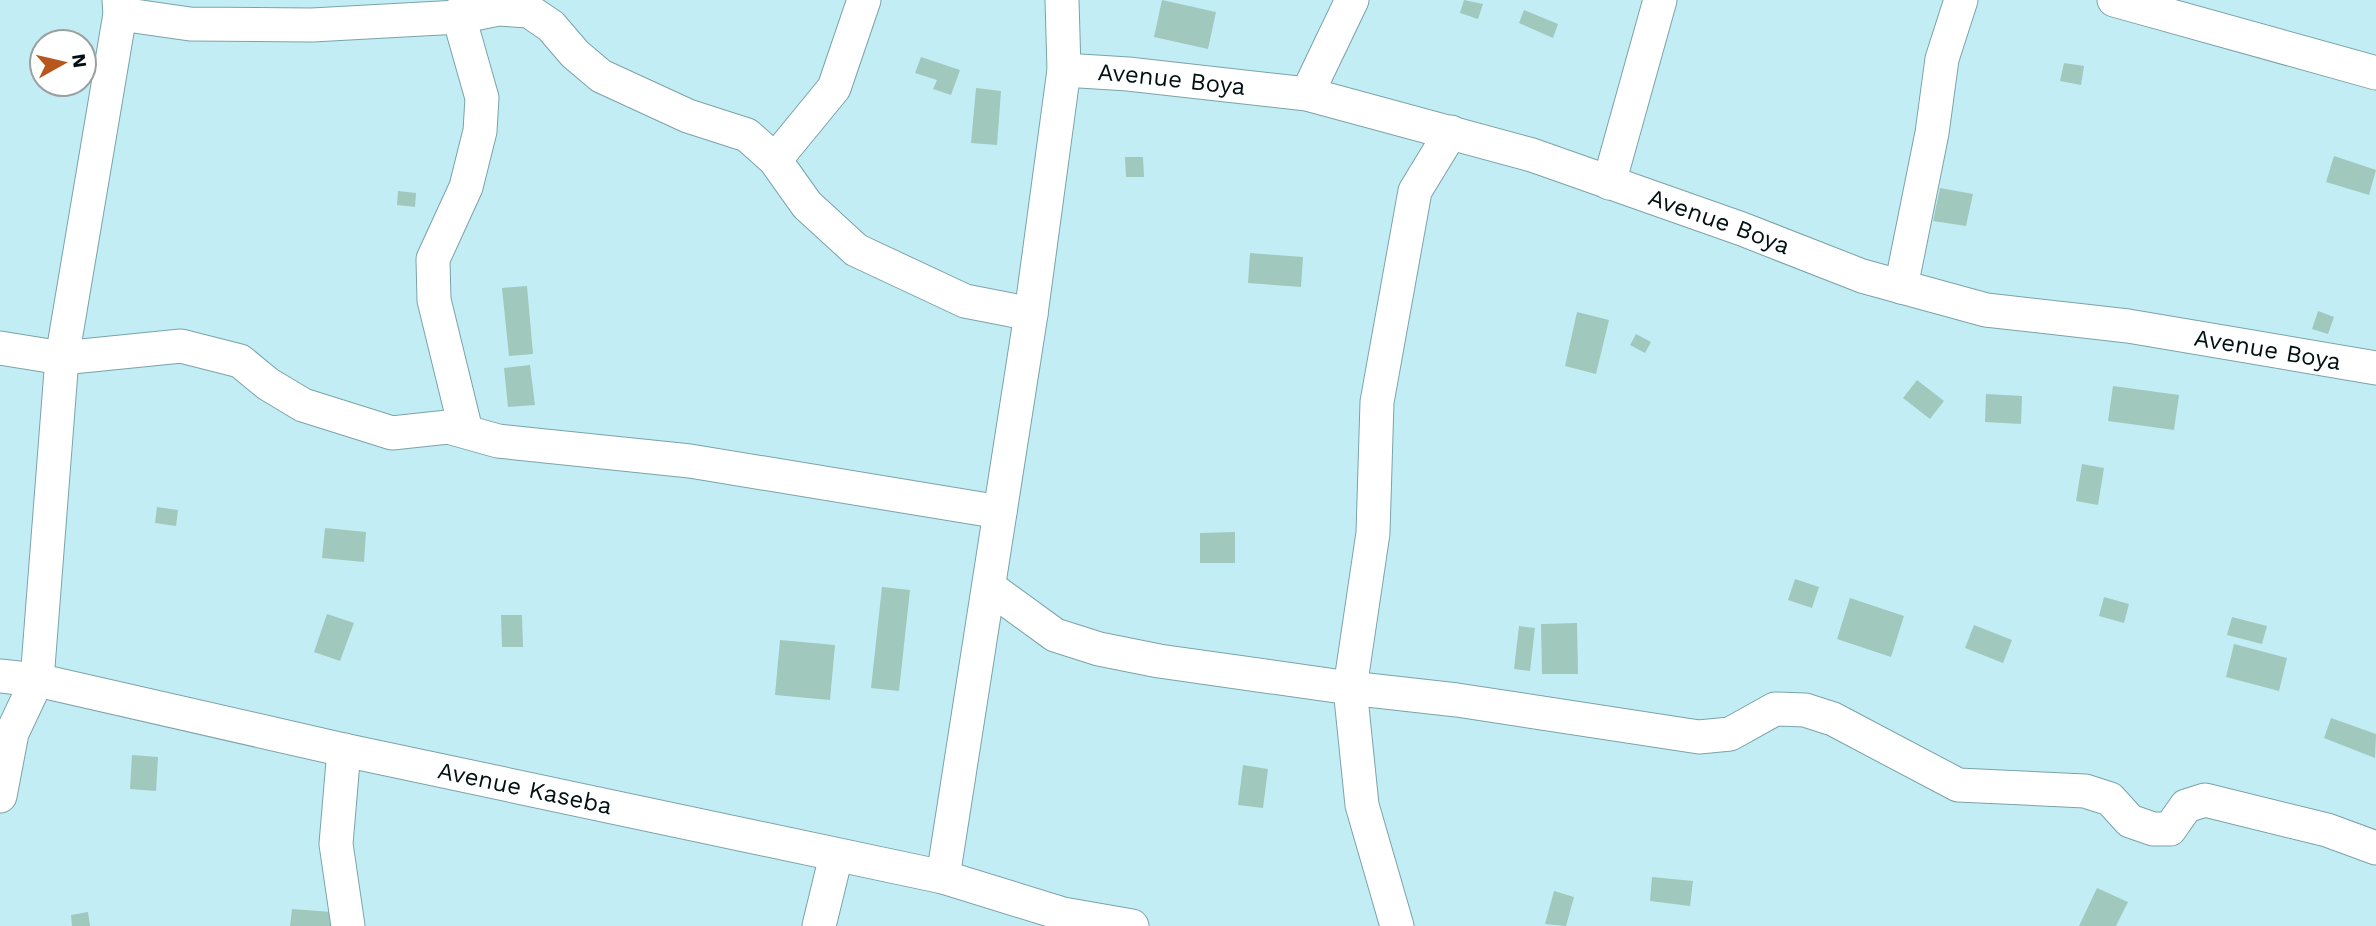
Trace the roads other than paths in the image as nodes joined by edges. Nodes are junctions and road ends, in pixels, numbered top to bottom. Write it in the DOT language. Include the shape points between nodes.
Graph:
graph roads {
  1 [pos="864,0"];
  2 [pos="1062,0"];
  3 [pos="1352,0"];
  4 [pos="1660,0"];
  5 [pos="1961,0"];
  6 [pos="2114,0"];
  7 [pos="119,7"];
  8 [pos="463,9"];
  9 [pos="1064,70"];
  10 [pos="2376,73"];
  11 [pos="1307,94"];
  12 [pos="1451,132"];
  13 [pos="775,160"];
  14 [pos="1609,183"];
  15 [pos="1900,287"];
  16 [pos="1031,314"];
  17 [pos="0,348"];
  18 [pos="62,358"];
  19 [pos="2376,368"];
  20 [pos="466,430"];
  21 [pos="1000,512"];
  22 [pos="989,587"];
  23 [pos="0,676"];
  24 [pos="37,680"];
  25 [pos="1350,688"];
  26 [pos="344,750"];
  27 [pos="0,796"];
  28 [pos="2376,848"];
  29 [pos="836,856"];
  30 [pos="943,877"];
  31 [pos="348,926"];
  32 [pos="819,926"];
  33 [pos="1132,926"];
  34 [pos="1397,926"];
  1 -- 13 [label="street" via="834,88"];
  2 -- 9 [label="street"];
  3 -- 11 [label="street"];
  4 -- 14 [label="street"];
  5 -- 15 [label="street" via="1942,59 1932,133"];
  6 -- 10 [label="street"];
  7 -- 8 [label="street" via="190,24 285,25"];
  7 -- 18 [label="street"];
  8 -- 13 [label="street" via="529,11 551,26 601,76 688,116 747,135"];
  8 -- 20 [label="street" via="482,98 480,131 466,187 433,259 434,300"];
  9 -- 11 [label="street, Avenue Boya"];
  9 -- 16 [label="street"];
  11 -- 12 [label="street, Avenue Boya"];
  12 -- 14 [label="street, Avenue Boya"];
  12 -- 25 [label="street" via="1415,191 1381,375 1373,533"];
  13 -- 16 [label="street" via="807,205 856,250 965,301"];
  14 -- 15 [label="street, Avenue Boya"];
  15 -- 19 [label="street, Avenue Boya" via="1986,310 2128,326"];
  16 -- 21 [label="street"];
  17 -- 18 [label="street"];
  18 -- 20 [label="street" via="181,346 240,361 303,405 392,433 448,427"];
  18 -- 24 [label="street"];
  20 -- 21 [label="street" via="498,441 690,461"];
  21 -- 22 [label="street"];
  22 -- 25 [label="street" via="1055,635 1099,649"];
  22 -- 30 [label="street"];
  23 -- 24 [label="street, Avenue Kaseba"];
  24 -- 26 [label="street, Avenue Kaseba"];
  24 -- 27 [label="street" via="12,733"];
  25 -- 28 [label="street" via="1699,737 1730,734 1775,709 1805,710 1833,719 1958,785 2085,791 2110,799 2130,821 2153,829 2170,829 2186,806 2205,800 2327,830"];
  25 -- 34 [label="street" via="1362,805"];
  26 -- 29 [label="street, Avenue Kaseba"];
  26 -- 31 [label="street" via="337,844"];
  29 -- 30 [label="street, Avenue Kaseba"];
  29 -- 32 [label="street"];
  30 -- 33 [label="street, Avenue Kaseba" via="1063,914"];
}
